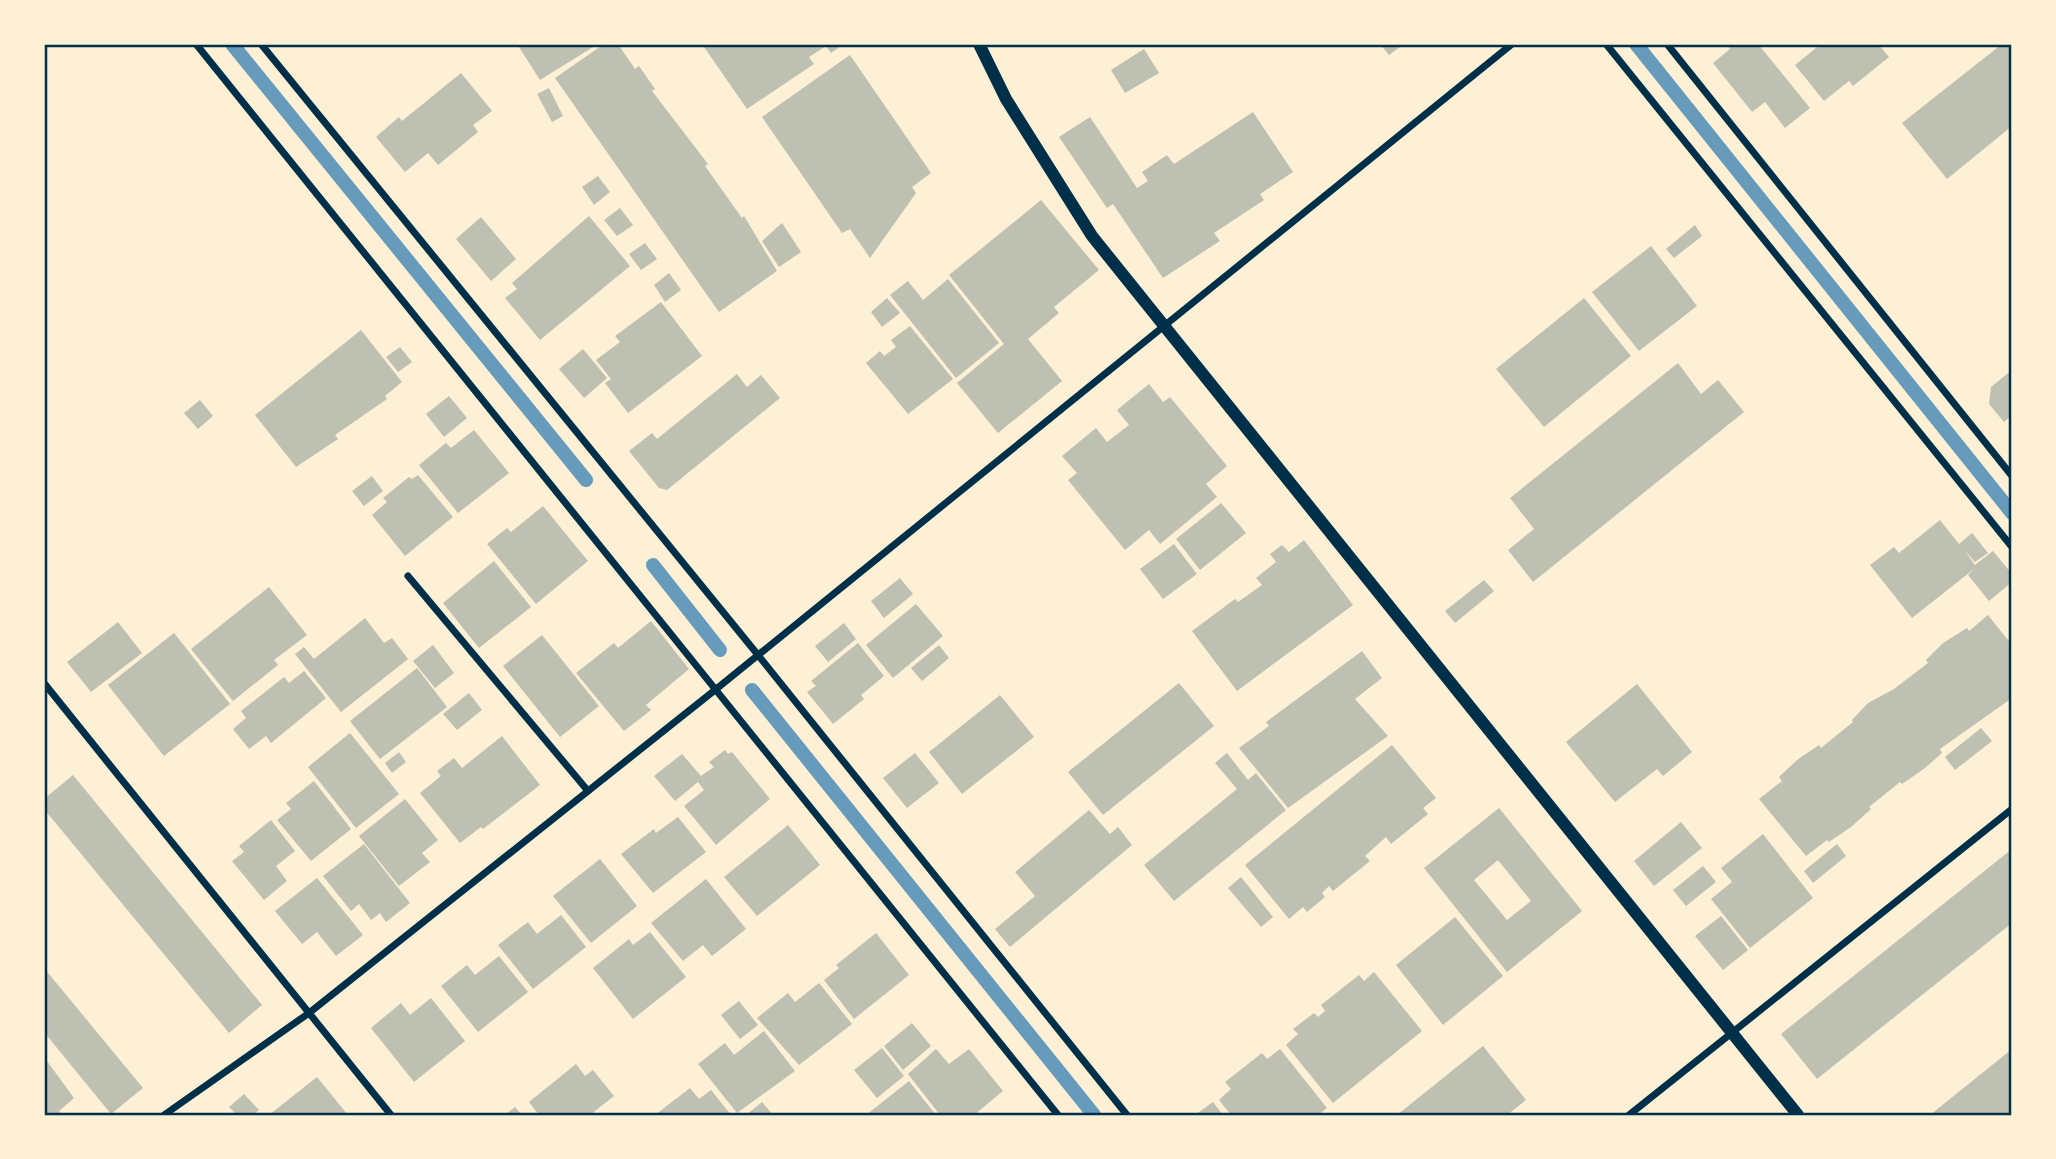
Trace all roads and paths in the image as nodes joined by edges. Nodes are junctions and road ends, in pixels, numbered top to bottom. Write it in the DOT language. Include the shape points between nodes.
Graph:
graph roads {
  1 [pos="196,44"];
  2 [pos="261,44"];
  3 [pos="979,44"];
  4 [pos="1512,44"];
  5 [pos="1606,44"];
  6 [pos="1667,44"];
  7 [pos="1163,325"];
  8 [pos="2012,476"];
  9 [pos="2012,547"];
  10 [pos="408,576"];
  11 [pos="758,655"];
  12 [pos="44,683"];
  13 [pos="715,690"];
  14 [pos="588,790"];
  15 [pos="2012,809"];
  16 [pos="309,1013"];
  17 [pos="1731,1031"];
  18 [pos="164,1115"];
  19 [pos="391,1115"];
  20 [pos="1058,1115"];
  21 [pos="1127,1115"];
  22 [pos="1629,1115"];
  23 [pos="1798,1115"];
  1 -- 13 [label="street"];
  2 -- 11 [label="street"];
  3 -- 7 [label="street" via="1006,99 1092,236"];
  4 -- 7 [label="street"];
  5 -- 9 [label="street"];
  6 -- 8 [label="street"];
  7 -- 11 [label="street"];
  7 -- 17 [label="street"];
  10 -- 14 [label="street"];
  11 -- 13 [label="street"];
  11 -- 21 [label="street"];
  12 -- 16 [label="street"];
  13 -- 14 [label="street"];
  13 -- 20 [label="street"];
  14 -- 16 [label="street"];
  15 -- 17 [label="street"];
  16 -- 18 [label="street"];
  16 -- 19 [label="street"];
  17 -- 22 [label="street"];
  17 -- 23 [label="street"];
}
